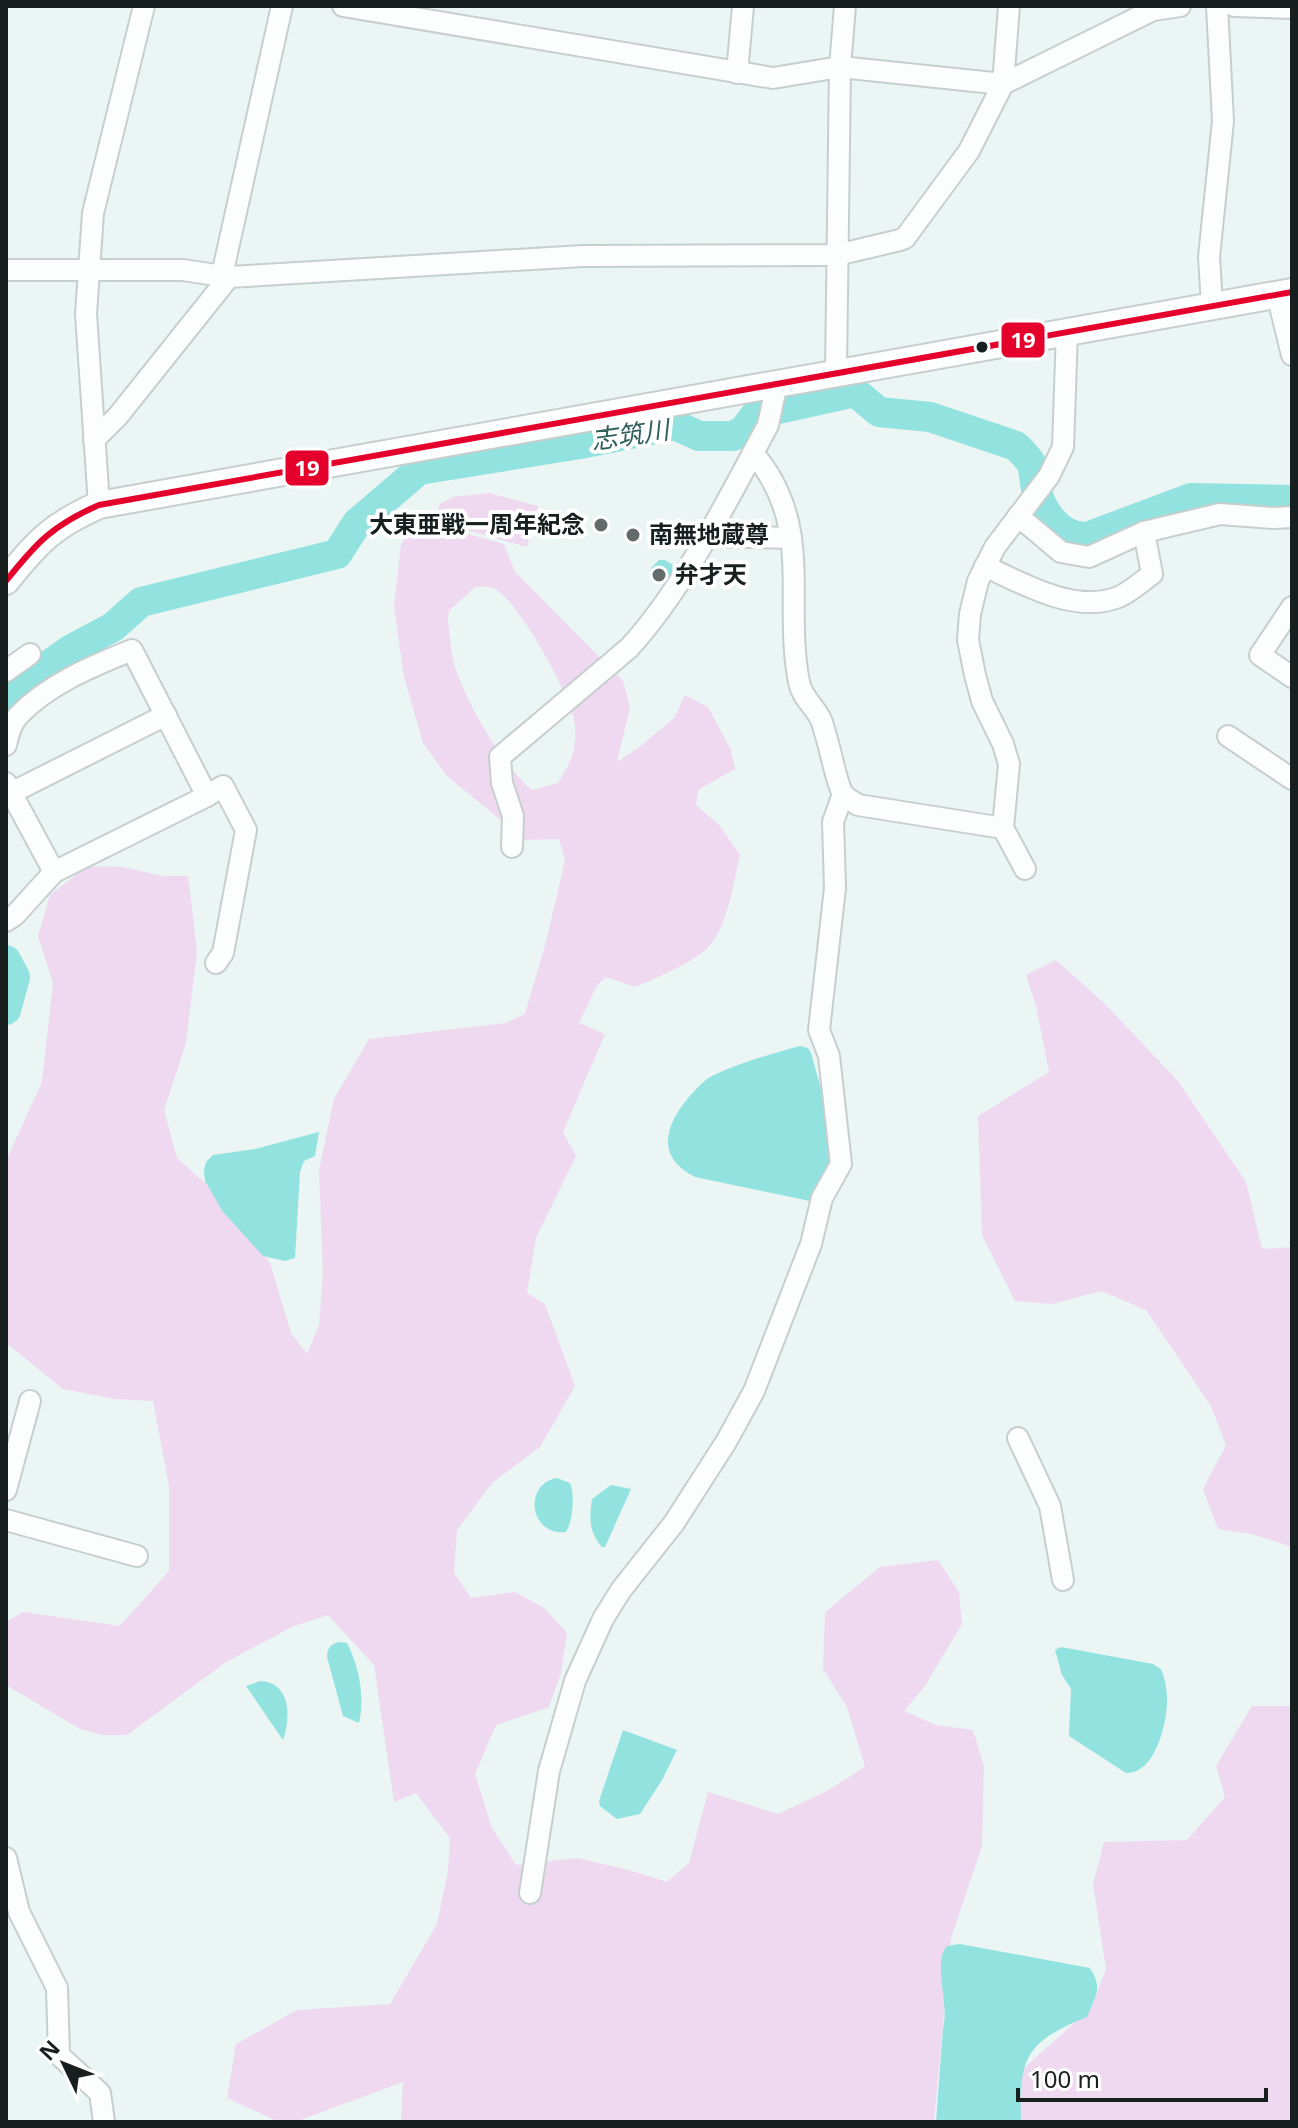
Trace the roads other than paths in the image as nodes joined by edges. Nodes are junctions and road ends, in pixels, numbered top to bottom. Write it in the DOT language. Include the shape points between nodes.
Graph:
graph roads {
  1 [pos="144,6"];
  2 [pos="282,6"];
  3 [pos="343,6"];
  4 [pos="743,6"];
  5 [pos="845,6"];
  6 [pos="1009,6"];
  7 [pos="1180,6"];
  8 [pos="1217,6"];
  9 [pos="1234,6"];
  10 [pos="1267,6"];
  11 [pos="1153,8"];
  12 [pos="1292,8"];
  13 [pos="840,67"];
  14 [pos="737,73"];
  15 [pos="1003,84"];
  16 [pos="837,255"];
  17 [pos="6,270"];
  18 [pos="88,271"];
  19 [pos="225,276"];
  20 [pos="1285,293"];
  21 [pos="1212,305"];
  22 [pos="1067,331"];
  23 [pos="1292,355"];
  24 [pos="836,372"];
  25 [pos="776,390"];
  26 [pos="94,440"];
  27 [pos="753,453"];
  28 [pos="99,505"];
  29 [pos="1023,510"];
  30 [pos="1292,517"];
  31 [pos="1144,532"];
  32 [pos="706,536"];
  33 [pos="791,538"];
  34 [pos="985,566"];
  35 [pos="6,581"];
  36 [pos="1292,607"];
  37 [pos="30,654"];
  38 [pos="6,671"];
  39 [pos="1292,677"];
  40 [pos="166,715"];
  41 [pos="1228,736"];
  42 [pos="6,745"];
  43 [pos="1292,779"];
  44 [pos="9,788"];
  45 [pos="843,794"];
  46 [pos="207,796"];
  47 [pos="1003,828"];
  48 [pos="512,847"];
  49 [pos="1025,869"];
  50 [pos="54,872"];
  51 [pos="6,921"];
  52 [pos="216,963"];
  53 [pos="30,1401"];
  54 [pos="1018,1438"];
  55 [pos="6,1490"];
  56 [pos="6,1520"];
  57 [pos="137,1556"];
  58 [pos="1063,1580"];
  59 [pos="6,1858"];
  60 [pos="530,1893"];
  61 [pos="104,2122"];
  1 -- 18 [label="street" via="99,180"];
  2 -- 19 [label="street"];
  3 -- 14 [label="street"];
  4 -- 14 [label="street"];
  5 -- 13 [label="street"];
  6 -- 15 [label="street"];
  7 -- 11 [label="street"];
  8 -- 21 [label="street" via="1223,121 1209,257"];
  9 -- 10 [label="street"];
  10 -- 12 [label="street"];
  11 -- 15 [label="street"];
  13 -- 14 [label="street" via="773,78"];
  13 -- 15 [label="street"];
  13 -- 16 [label="street"];
  15 -- 16 [label="street" via="969,151 905,238"];
  16 -- 19 [label="street" via="583,256"];
  16 -- 24 [label="street"];
  17 -- 18 [label="street"];
  18 -- 19 [label="street" via="183,270"];
  18 -- 26 [label="street" via="87,366"];
  19 -- 26 [label="street"];
  20 -- 21 [label="main road"];
  20 -- 23 [label="street"];
  21 -- 22 [label="main road"];
  22 -- 24 [label="main road"];
  22 -- 29 [label="street" via="1063,447"];
  24 -- 25 [label="main road"];
  25 -- 27 [label="street" via="768,425"];
  25 -- 28 [label="main road"];
  26 -- 28 [label="street"];
  27 -- 32 [label="street"];
  27 -- 33 [label="street" via="776,487"];
  28 -- 35 [label="main road" via="46,535"];
  29 -- 31 [label="street" via="1061,552 1089,557"];
  29 -- 34 [label="street"];
  30 -- 31 [label="street" via="1220,514"];
  31 -- 34 [label="street" via="1152,574 1116,598 1090,602 1050,597"];
  32 -- 33 [label="street"];
  32 -- 48 [label="street" via="647,629 500,757 513,816"];
  33 -- 45 [label="street" via="799,684 821,718"];
  34 -- 47 [label="street" via="968,640 982,701 1009,764"];
  36 -- 39 [label="street" via="1260,655"];
  37 -- 38 [label="street"];
  40 -- 42 [label="street" via="132,650 57,686 17,717"];
  40 -- 44 [label="street"];
  40 -- 46 [label="street"];
  41 -- 43 [label="street"];
  44 -- 50 [label="street"];
  45 -- 47 [label="street" via="858,805"];
  45 -- 60 [label="street" via="833,822 835,888 819,1030 829,1056 841,1164 822,1198 811,1244 754,1391 674,1523 603,1619 575,1681 549,1771"];
  46 -- 50 [label="street"];
  46 -- 52 [label="street" via="223,786 246,830 223,953"];
  47 -- 49 [label="street"];
  50 -- 51 [label="street"];
  53 -- 55 [label="street"];
  54 -- 58 [label="street" via="1050,1506"];
  56 -- 57 [label="street"];
  59 -- 61 [label="street" via="19,1912 57,1988 59,2055 100,2093"];
}
